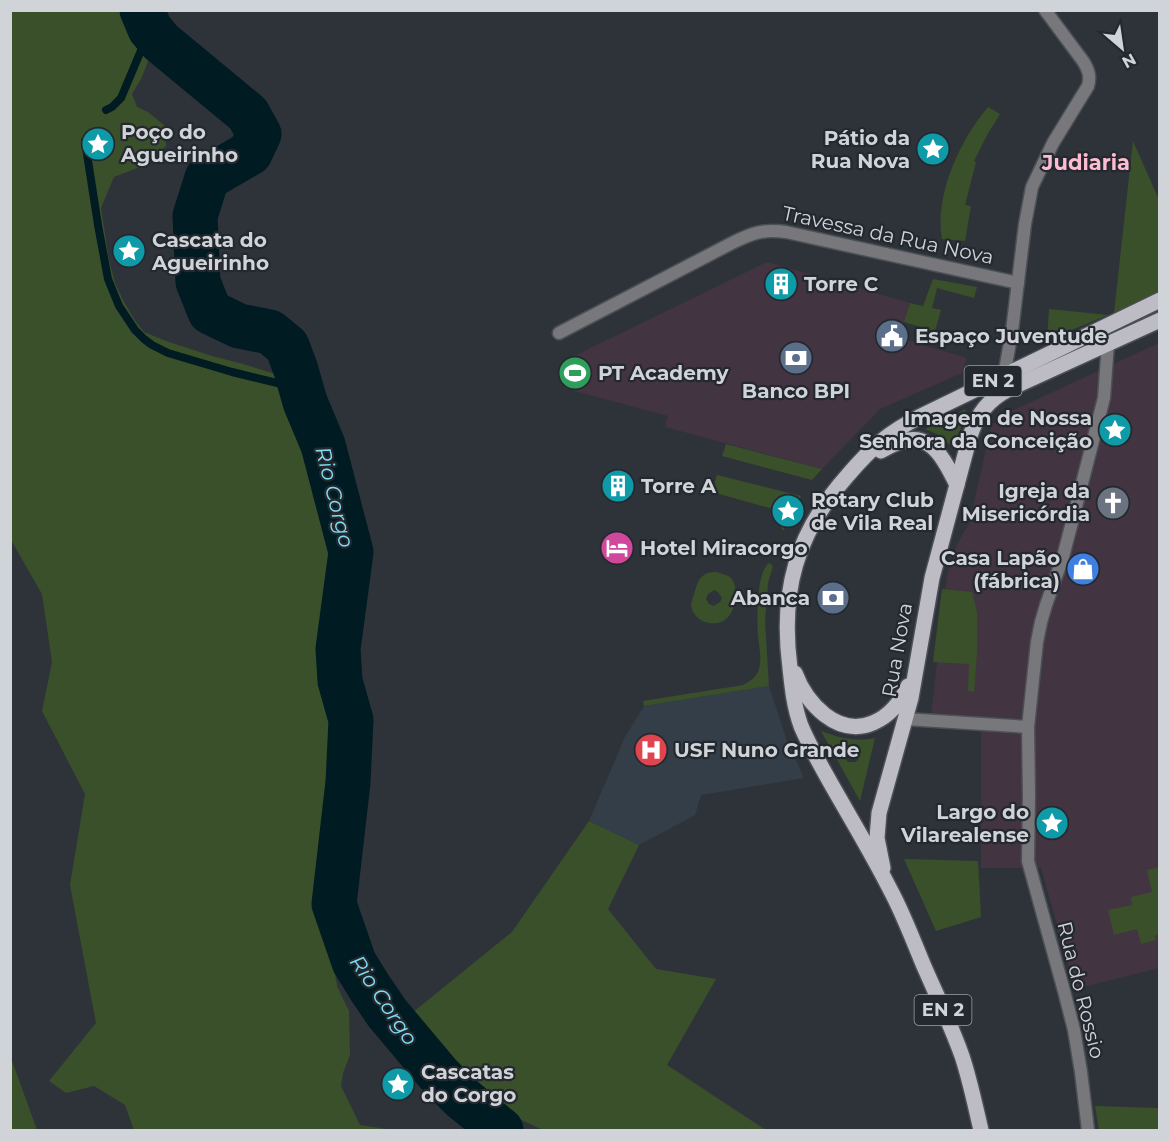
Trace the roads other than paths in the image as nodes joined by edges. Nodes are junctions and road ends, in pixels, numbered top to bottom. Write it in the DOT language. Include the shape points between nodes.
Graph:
graph roads {
  1 [pos="1045,10"];
  2 [pos="1018,283"];
  3 [pos="1160,300"];
  4 [pos="1160,320"];
  5 [pos="559,333"];
  6 [pos="1108,343"];
  7 [pos="1004,376"];
  8 [pos="841,482"];
  9 [pos="957,485"];
  10 [pos="788,656"];
  11 [pos="917,664"];
  12 [pos="905,719"];
  13 [pos="1028,728"];
  14 [pos="892,893"];
  15 [pos="981,1131"];
  16 [pos="1088,1131"];
  1 -- 2 [label="street" via="1086,65 1089,82 1032,187"];
  2 -- 5 [label="street, Travessa da Rua Nova" via="786,232 758,231"];
  2 -- 7 [label="street"];
  3 -- 7 [label="main road, EN 2"];
  4 -- 6 [label="main road, EN 2"];
  6 -- 9 [label="main road, Rua Nova / EN 2" via="997,396 987,405 970,436"];
  6 -- 13 [label="street, Rua do Rossio" via="1104,398 1063,557 1041,622"];
  7 -- 8 [label="main road, EN 2" via="896,430"];
  8 -- 9 [label="main road" via="889,446 911,439 935,449"];
  8 -- 10 [label="main road, EN 2" via="815,518 799,555 787,612"];
  9 -- 11 [label="main road, Rua Nova / EN 2" via="928,591"];
  10 -- 11 [label="main road" via="802,687 825,715 860,726 880,721 896,707"];
  10 -- 14 [label="main road, EN 2" via="795,704 806,737"];
  11 -- 12 [label="main road, Rua Nova / EN 2"];
  12 -- 13 [label="street"];
  12 -- 14 [label="main road, Rua Nova / EN 2" via="878,821 880,856"];
  13 -- 16 [label="street, Rua do Rossio" via="1028,861 1074,1030"];
  14 -- 15 [label="main road, EN 2" via="961,1054"];
}
